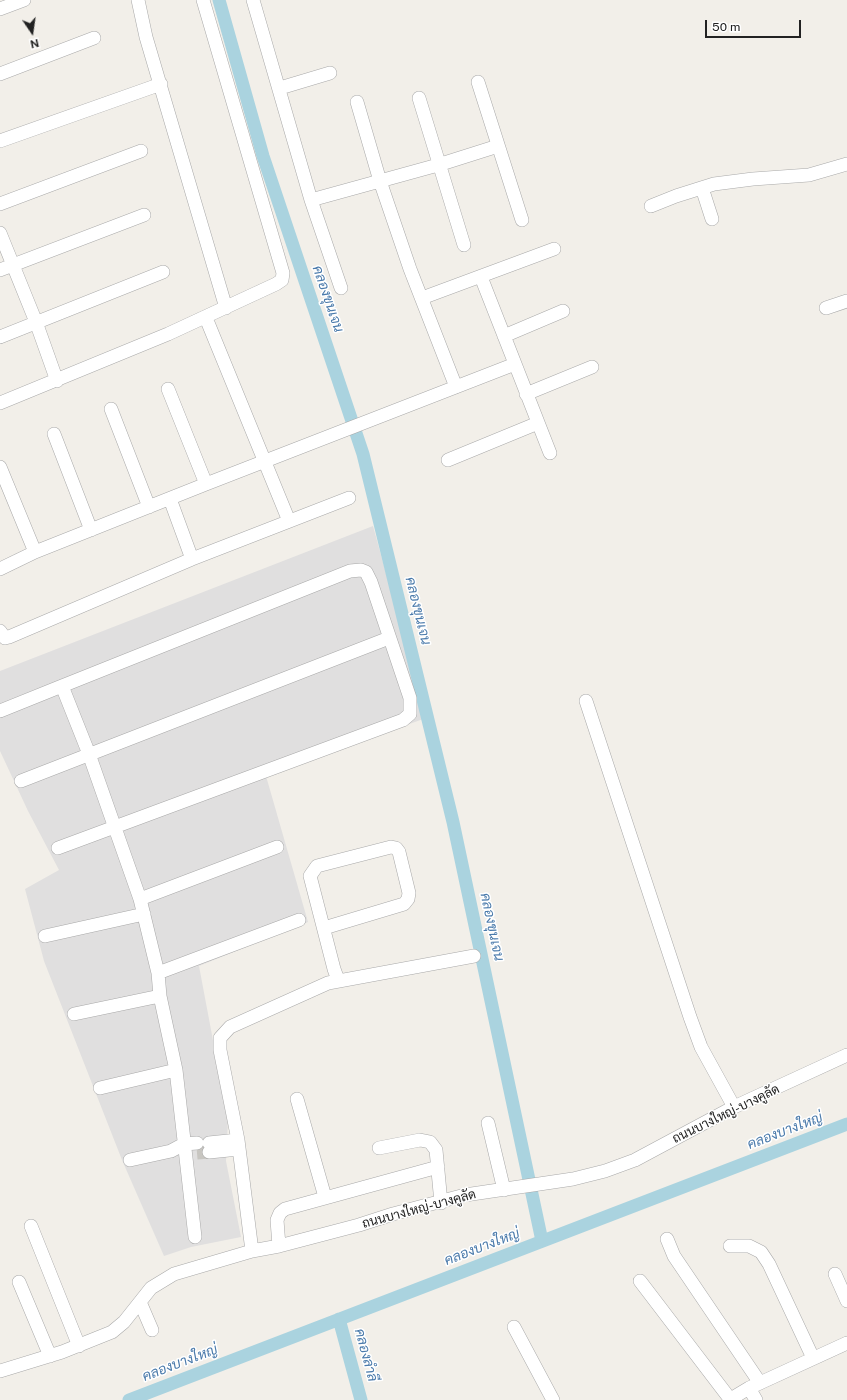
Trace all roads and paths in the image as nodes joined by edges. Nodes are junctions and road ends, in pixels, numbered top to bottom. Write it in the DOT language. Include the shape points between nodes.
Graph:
graph roads {
  1 [pos="24,0"];
  2 [pos="138,0"];
  3 [pos="203,0"];
  4 [pos="253,0"];
  5 [pos="0,9"];
  6 [pos="94,38"];
  7 [pos="330,73"];
  8 [pos="0,74"];
  9 [pos="478,82"];
  10 [pos="161,84"];
  11 [pos="280,88"];
  12 [pos="419,98"];
  13 [pos="357,102"];
  14 [pos="0,141"];
  15 [pos="498,146"];
  16 [pos="141,151"];
  17 [pos="847,164"];
  18 [pos="438,165"];
  19 [pos="380,182"];
  20 [pos="702,188"];
  21 [pos="312,200"];
  22 [pos="0,204"];
  23 [pos="651,206"];
  24 [pos="144,215"];
  25 [pos="522,220"];
  26 [pos="712,220"];
  27 [pos="0,233"];
  28 [pos="464,245"];
  29 [pos="554,249"];
  30 [pos="13,265"];
  31 [pos="0,270"];
  32 [pos="163,272"];
  33 [pos="481,278"];
  34 [pos="341,288"];
  35 [pos="422,298"];
  36 [pos="847,301"];
  37 [pos="226,308"];
  38 [pos="826,308"];
  39 [pos="563,311"];
  40 [pos="206,318"];
  41 [pos="36,322"];
  42 [pos="504,336"];
  43 [pos="0,337"];
  44 [pos="515,364"];
  45 [pos="592,367"];
  46 [pos="58,380"];
  47 [pos="456,387"];
  48 [pos="168,389"];
  49 [pos="526,394"];
  50 [pos="0,403"];
  51 [pos="111,409"];
  52 [pos="538,423"];
  53 [pos="54,434"];
  54 [pos="550,453"];
  55 [pos="448,460"];
  56 [pos="265,461"];
  57 [pos="0,467"];
  58 [pos="206,484"];
  59 [pos="349,498"];
  60 [pos="170,499"];
  61 [pos="149,507"];
  62 [pos="289,521"];
  63 [pos="91,530"];
  64 [pos="35,552"];
  65 [pos="192,559"];
  66 [pos="0,569"];
  67 [pos="0,631"];
  68 [pos="389,638"];
  69 [pos="62,686"];
  70 [pos="586,701"];
  71 [pos="0,711"];
  72 [pos="89,754"];
  73 [pos="21,781"];
  74 [pos="115,827"];
  75 [pos="277,847"];
  76 [pos="58,848"];
  77 [pos="140,899"];
  78 [pos="144,914"];
  79 [pos="299,920"];
  80 [pos="324,928"];
  81 [pos="45,936"];
  82 [pos="474,956"];
  83 [pos="158,973"];
  84 [pos="338,980"];
  85 [pos="160,996"];
  86 [pos="74,1014"];
  87 [pos="847,1055"];
  88 [pos="176,1070"];
  89 [pos="100,1088"];
  90 [pos="297,1099"];
  91 [pos="734,1108"];
  92 [pos="488,1123"];
  93 [pos="239,1145"];
  94 [pos="197,1148"];
  95 [pos="379,1148"];
  96 [pos="130,1160"];
  97 [pos="438,1167"];
  98 [pos="509,1189"];
  99 [pos="325,1197"];
  100 [pos="441,1203"];
  101 [pos="30,1226"];
  102 [pos="195,1237"];
  103 [pos="667,1239"];
  104 [pos="280,1246"];
  105 [pos="730,1246"];
  106 [pos="252,1250"];
  107 [pos="835,1274"];
  108 [pos="640,1281"];
  109 [pos="19,1282"];
  110 [pos="847,1301"];
  111 [pos="140,1302"];
  112 [pos="514,1327"];
  113 [pos="152,1330"];
  114 [pos="847,1343"];
  115 [pos="79,1346"];
  116 [pos="50,1356"];
  117 [pos="813,1358"];
  118 [pos="0,1371"];
  119 [pos="754,1386"];
  120 [pos="553,1400"];
  121 [pos="729,1400"];
  122 [pos="756,1400"];
  1 -- 5 [label="street"];
  2 -- 10 [label="street"];
  3 -- 37 [label="street" via="283,273 282,280 276,284"];
  4 -- 11 [label="street"];
  6 -- 8 [label="street"];
  7 -- 11 [label="street"];
  9 -- 15 [label="street"];
  10 -- 14 [label="street"];
  10 -- 37 [label="street"];
  11 -- 21 [label="street"];
  12 -- 18 [label="street"];
  13 -- 19 [label="street"];
  15 -- 18 [label="street"];
  15 -- 25 [label="street"];
  16 -- 22 [label="street"];
  17 -- 20 [label="street" via="809,175 753,178"];
  18 -- 19 [label="street"];
  18 -- 28 [label="street"];
  19 -- 21 [label="street"];
  19 -- 35 [label="street"];
  20 -- 23 [label="street"];
  20 -- 26 [label="street"];
  21 -- 34 [label="street"];
  24 -- 30 [label="street"];
  27 -- 30 [label="street"];
  29 -- 33 [label="street"];
  30 -- 31 [label="street"];
  30 -- 41 [label="street"];
  32 -- 41 [label="street"];
  33 -- 35 [label="street"];
  33 -- 42 [label="street"];
  35 -- 47 [label="street"];
  36 -- 38 [label="street"];
  37 -- 40 [label="street"];
  39 -- 42 [label="street"];
  40 -- 46 [label="street"];
  40 -- 56 [label="street"];
  41 -- 43 [label="street"];
  41 -- 46 [label="street"];
  42 -- 44 [label="street"];
  44 -- 47 [label="street"];
  44 -- 49 [label="street"];
  45 -- 49 [label="street"];
  46 -- 50 [label="street"];
  47 -- 56 [label="street"];
  48 -- 58 [label="street"];
  49 -- 52 [label="street"];
  51 -- 61 [label="street"];
  52 -- 54 [label="street"];
  52 -- 55 [label="street"];
  53 -- 63 [label="street"];
  56 -- 58 [label="street"];
  56 -- 62 [label="street"];
  57 -- 64 [label="street"];
  58 -- 60 [label="street"];
  59 -- 62 [label="street"];
  60 -- 61 [label="street"];
  60 -- 65 [label="street"];
  61 -- 63 [label="street"];
  62 -- 65 [label="street"];
  63 -- 64 [label="street"];
  64 -- 66 [label="street"];
  65 -- 67 [label="street" via="9,638 5,638"];
  68 -- 69 [label="street" via="366,572 350,571"];
  68 -- 72 [label="street"];
  68 -- 74 [label="street" via="410,698 410,714 403,720"];
  69 -- 71 [label="street"];
  69 -- 72 [label="street"];
  70 -- 91 [label="street" via="690,1017 701,1047"];
  72 -- 73 [label="street"];
  72 -- 74 [label="street"];
  74 -- 76 [label="street"];
  74 -- 77 [label="street"];
  75 -- 77 [label="street"];
  77 -- 78 [label="street"];
  78 -- 81 [label="street"];
  78 -- 83 [label="street"];
  79 -- 83 [label="street"];
  80 -- 80 [label="street" via="404,904 409,893 396,848 391,847 317,866 313,870 310,876"];
  80 -- 84 [label="street"];
  82 -- 84 [label="street"];
  83 -- 85 [label="street"];
  84 -- 93 [label="street" via="230,1027 220,1038 220,1050"];
  85 -- 86 [label="street"];
  85 -- 88 [label="street"];
  87 -- 91 [label="street, ถนนบางใหญ่-บางคูลัด"];
  88 -- 89 [label="street"];
  88 -- 94 [label="street"];
  90 -- 99 [label="street"];
  91 -- 98 [label="street, ถนนบางใหญ่-บางคูลัด" via="635,1160 605,1171"];
  92 -- 98 [label="street"];
  93 -- 94 [label="street"];
  93 -- 106 [label="street"];
  94 -- 96 [label="street"];
  94 -- 102 [label="street"];
  95 -- 97 [label="street" via="420,1140 430,1142 436,1150"];
  97 -- 99 [label="street"];
  97 -- 100 [label="street"];
  98 -- 100 [label="street, ถนนบางใหญ่-บางคูลัด" via="465,1195"];
  99 -- 104 [label="street" via="285,1209 280,1213 277,1220"];
  100 -- 104 [label="street, ถนนบางใหญ่-บางคูลัด"];
  101 -- 115 [label="street"];
  103 -- 119 [label="street" via="681,1267"];
  104 -- 106 [label="street, ถนนบางใหญ่-บางคูลัด"];
  105 -- 117 [label="street" via="749,1246 761,1252"];
  106 -- 111 [label="street, ถนนบางใหญ่-บางคูลัด" via="174,1274 152,1288"];
  107 -- 110 [label="street"];
  108 -- 121 [label="street"];
  109 -- 116 [label="street"];
  111 -- 113 [label="street"];
  111 -- 115 [label="street, ถนนบางใหญ่-บางคูลัด" via="112,1332"];
  112 -- 120 [label="street"];
  114 -- 117 [label="street"];
  115 -- 116 [label="street, ถนนบางใหญ่-บางคูลัด"];
  116 -- 118 [label="street, ถนนบางใหญ่-บางคูลัด"];
  117 -- 119 [label="street"];
  119 -- 121 [label="street"];
  119 -- 122 [label="street"];
}
